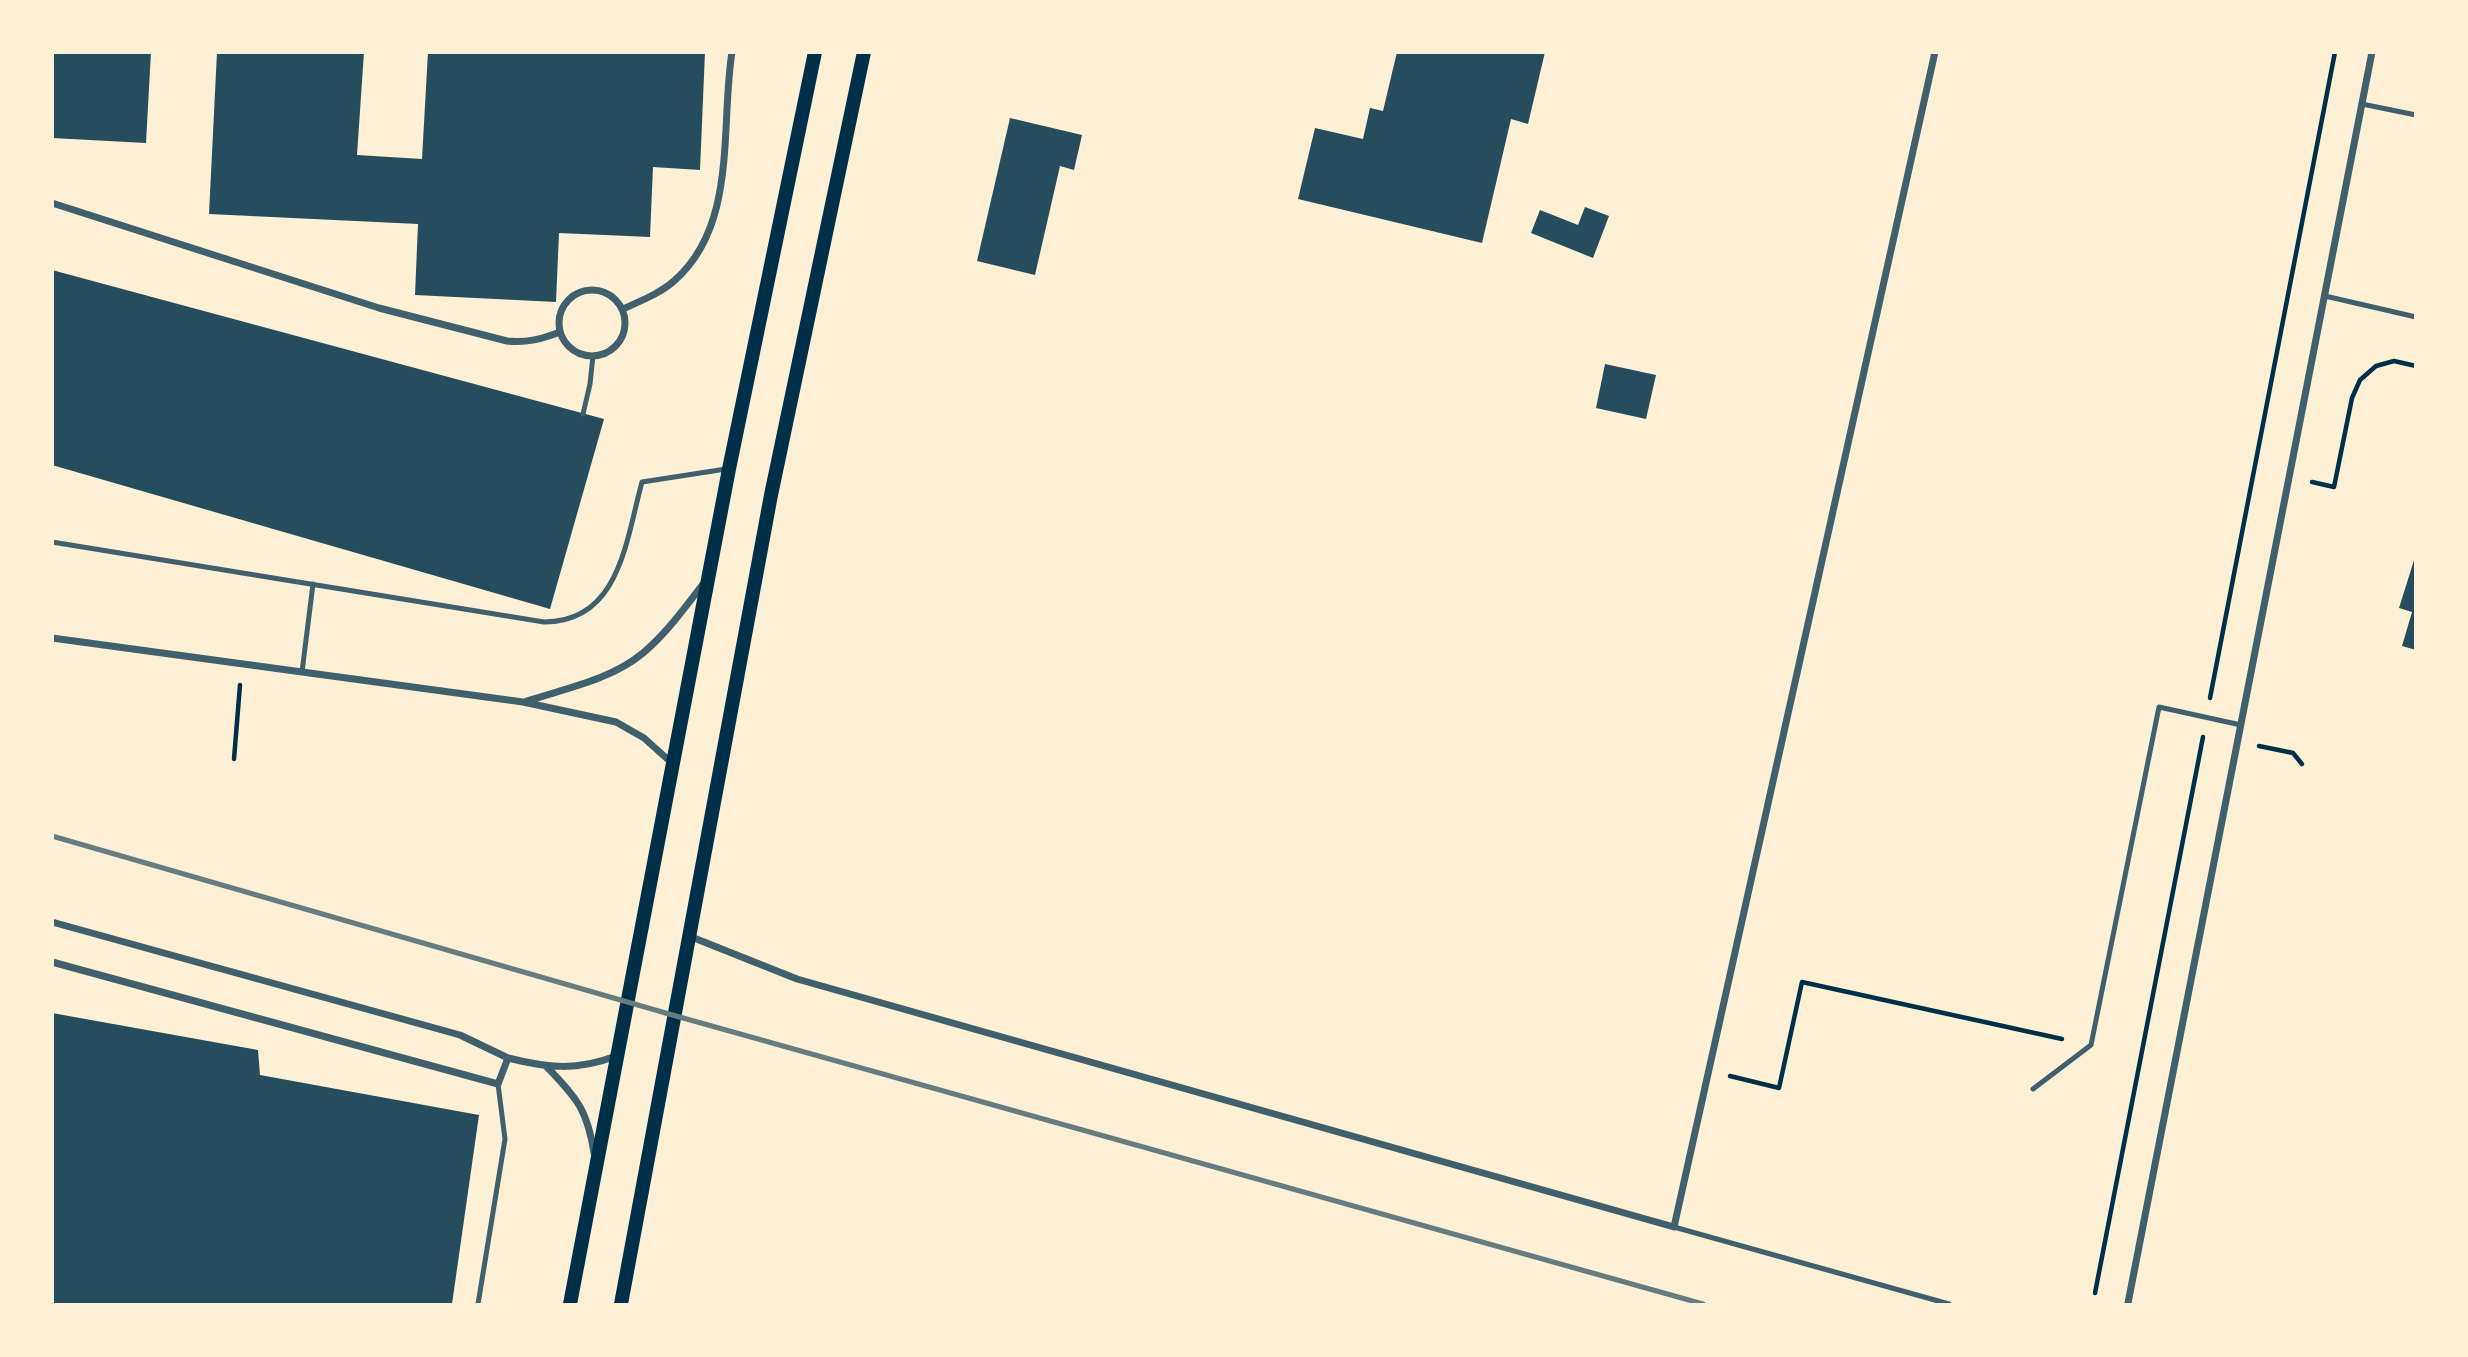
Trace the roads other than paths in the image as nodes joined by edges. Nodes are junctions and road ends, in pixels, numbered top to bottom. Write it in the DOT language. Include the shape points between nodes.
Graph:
graph roads {
  1 [pos="732,52"];
  2 [pos="864,52"];
  3 [pos="1935,52"];
  4 [pos="2372,52"];
  5 [pos="811,55"];
  6 [pos="2362,104"];
  7 [pos="2416,115"];
  8 [pos="52,203"];
  9 [pos="2325,296"];
  10 [pos="623,309"];
  11 [pos="2416,317"];
  12 [pos="560,332"];
  13 [pos="593,356"];
  14 [pos="583,414"];
  15 [pos="729,469"];
  16 [pos="52,542"];
  17 [pos="709,577"];
  18 [pos="313,584"];
  19 [pos="52,638"];
  20 [pos="302,672"];
  21 [pos="523,702"];
  22 [pos="2241,725"];
  23 [pos="673,764"];
  24 [pos="52,922"];
  25 [pos="689,936"];
  26 [pos="52,962"];
  27 [pos="618,1055"];
  28 [pos="509,1058"];
  29 [pos="547,1067"];
  30 [pos="498,1084"];
  31 [pos="2033,1089"];
  32 [pos="596,1167"];
  33 [pos="1674,1227"];
  34 [pos="2128,1303"];
  35 [pos="478,1304"];
  36 [pos="570,1304"];
  37 [pos="621,1304"];
  38 [pos="1949,1304"];
  1 -- 10 [label="street" via="724,167 719,200 707,232 675,280"];
  2 -- 25 [label="main road" via="771,495"];
  3 -- 33 [label="street"];
  4 -- 6 [label="street"];
  5 -- 15 [label="main road"];
  6 -- 7 [label="lane"];
  6 -- 9 [label="street"];
  8 -- 12 [label="street" via="379,308 507,341 522,343"];
  9 -- 11 [label="lane"];
  9 -- 22 [label="street"];
  10 -- 12 [label="street" via="608,293 576,294 561,310"];
  10 -- 13 [label="street" via="620,340 604,354"];
  12 -- 13 [label="street" via="572,349"];
  13 -- 14 [label="lane"];
  15 -- 17 [label="main road"];
  15 -- 18 [label="lane" via="642,482 620,561 606,591 595,605 564,622"];
  16 -- 18 [label="lane"];
  17 -- 21 [label="street" via="643,653 613,672"];
  17 -- 23 [label="main road"];
  18 -- 20 [label="lane"];
  19 -- 20 [label="street"];
  20 -- 21 [label="street"];
  21 -- 23 [label="street" via="616,722 644,738"];
  22 -- 31 [label="lane" via="2159,708 2091,1045"];
  22 -- 34 [label="street"];
  23 -- 27 [label="main road"];
  24 -- 28 [label="street" via="460,1035"];
  25 -- 33 [label="street" via="797,979"];
  25 -- 37 [label="main road"];
  26 -- 30 [label="street"];
  27 -- 29 [label="street" via="579,1066"];
  27 -- 32 [label="main road"];
  28 -- 29 [label="street"];
  28 -- 30 [label="street"];
  29 -- 32 [label="street" via="577,1100 590,1128"];
  30 -- 35 [label="lane" via="505,1139"];
  32 -- 36 [label="main road"];
  33 -- 38 [label="lane"];
}
